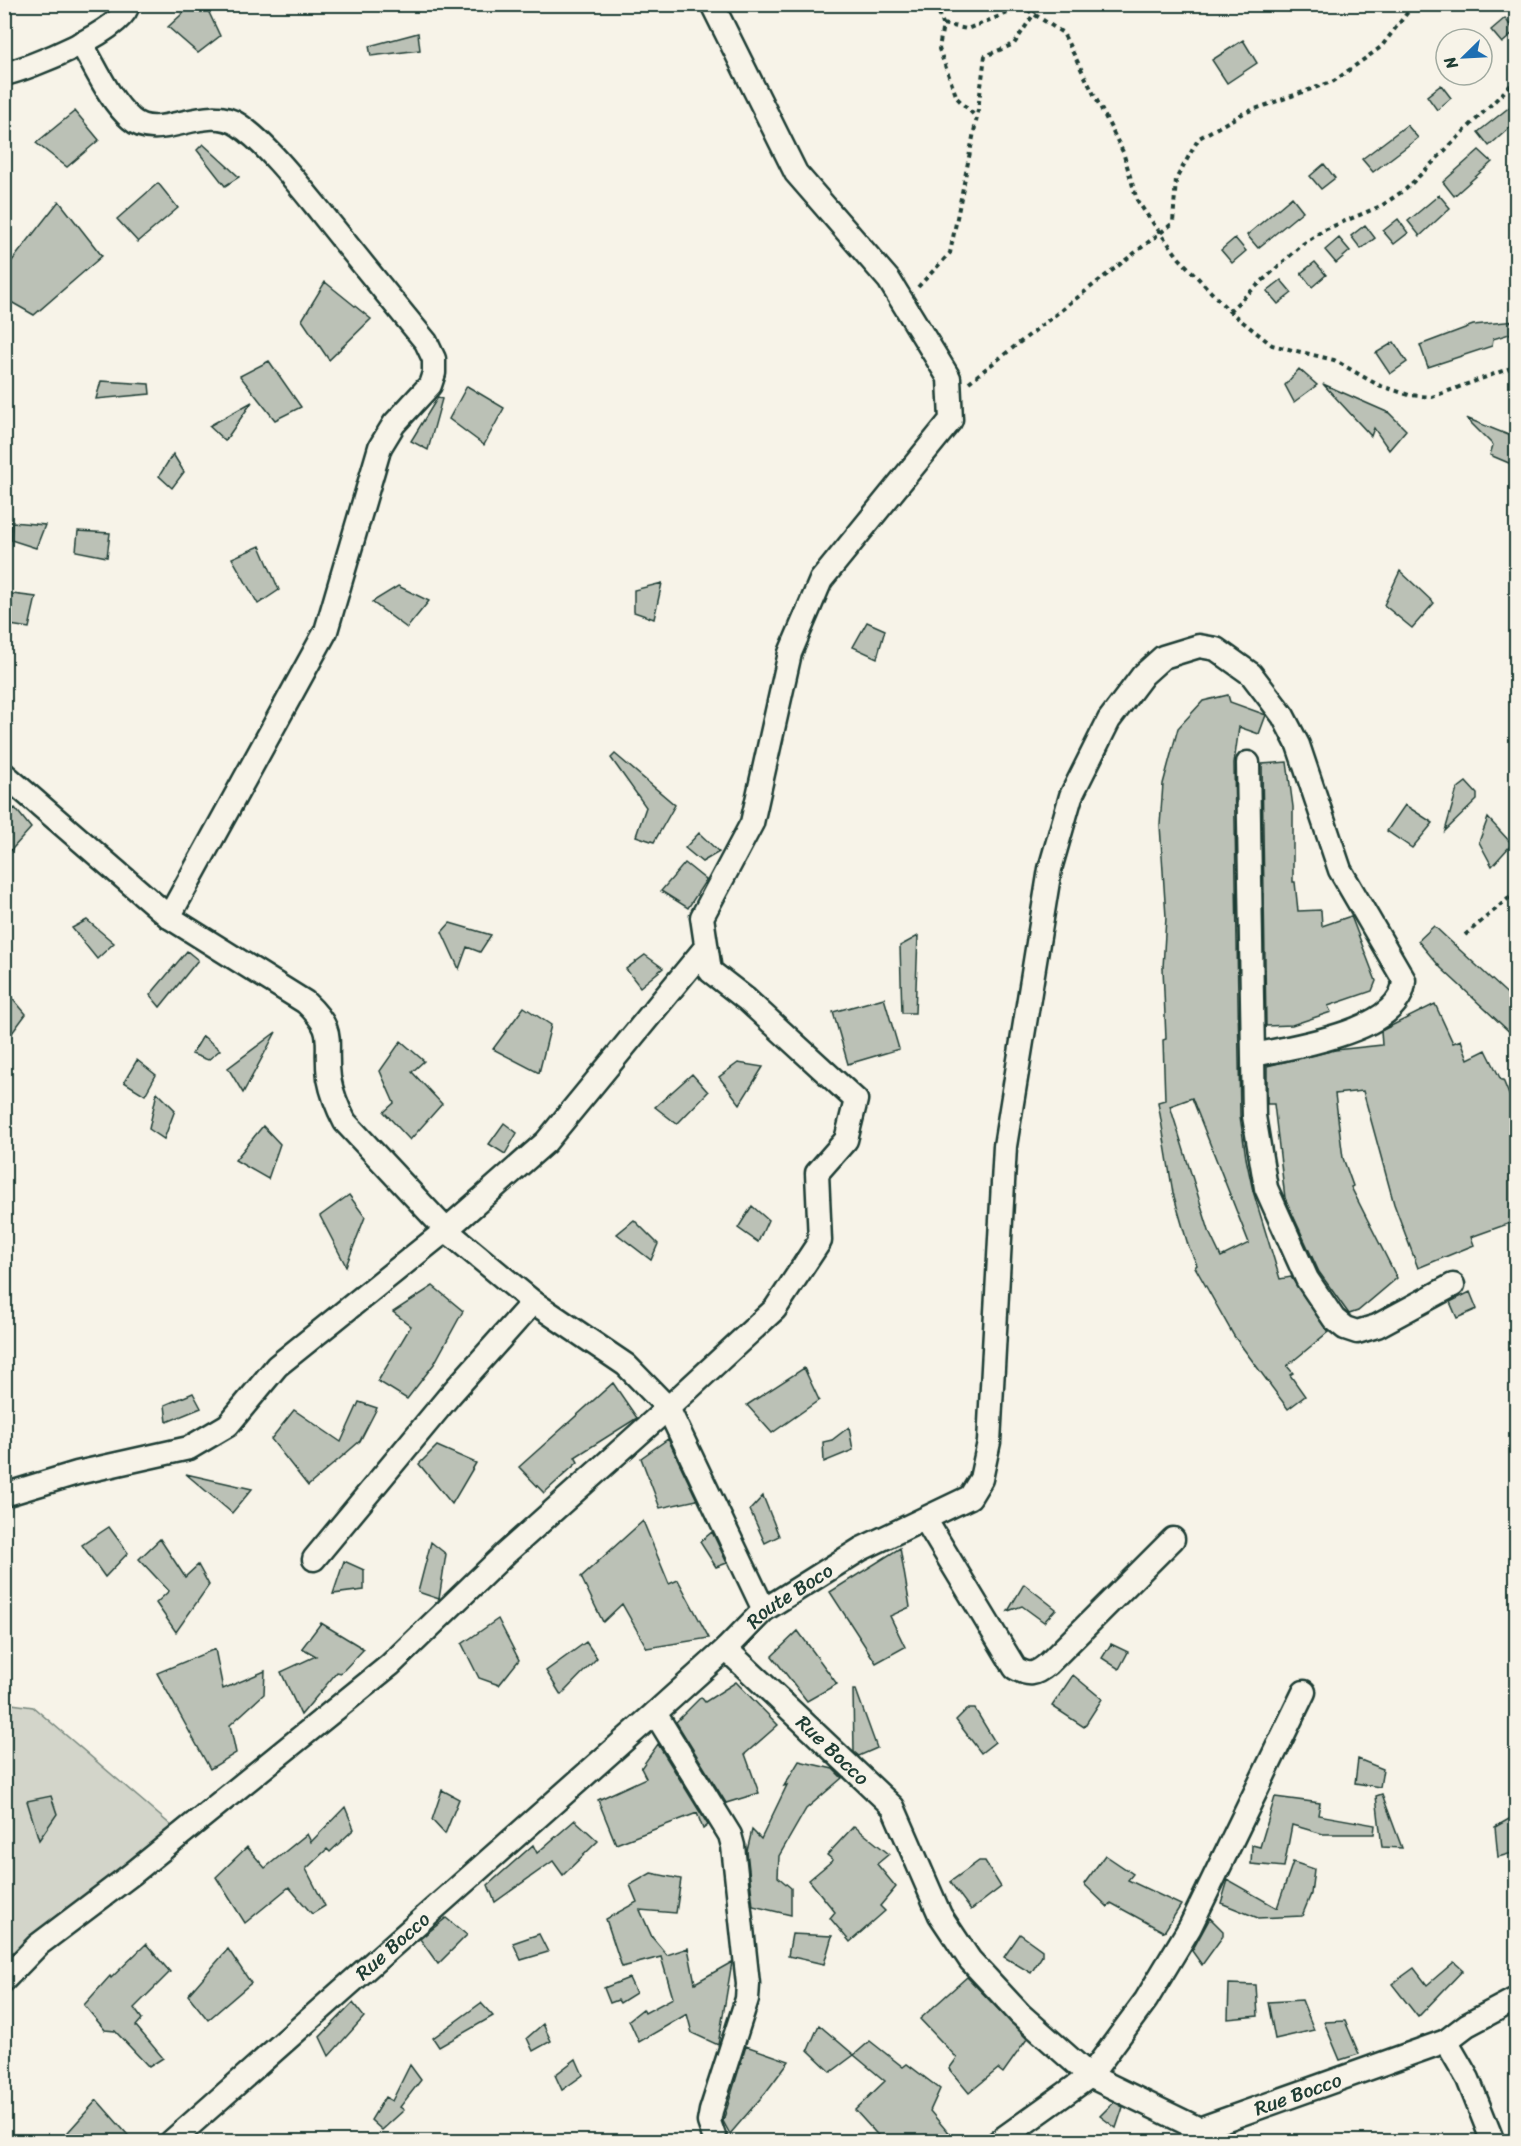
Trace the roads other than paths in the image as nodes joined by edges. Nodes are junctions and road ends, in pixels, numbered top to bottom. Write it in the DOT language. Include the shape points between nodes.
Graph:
graph roads {
  1 [pos="128,4"];
  2 [pos="712,4"];
  3 [pos="81,44"];
  4 [pos="4,74"];
  5 [pos="1248,763"];
  6 [pos="4,774"];
  7 [pos="169,917"];
  8 [pos="706,947"];
  9 [pos="1254,1055"];
  10 [pos="446,1230"];
  11 [pos="1453,1285"];
  12 [pos="533,1302"];
  13 [pos="668,1408"];
  14 [pos="4,1495"];
  15 [pos="925,1519"];
  16 [pos="1173,1539"];
  17 [pos="314,1559"];
  18 [pos="764,1610"];
  19 [pos="726,1649"];
  20 [pos="1304,1692"];
  21 [pos="655,1713"];
  22 [pos="4,1980"];
  23 [pos="1516,1999"];
  24 [pos="1446,2041"];
  25 [pos="1090,2076"];
  26 [pos="1206,2135"];
  27 [pos="171,2142"];
  28 [pos="716,2142"];
  29 [pos="998,2142"];
  30 [pos="1493,2142"];
  1 -- 3 [label="street" via="121,19"];
  2 -- 8 [label="street" via="796,173 890,280 949,378 951,420 821,580 790,653 752,823 702,917"];
  3 -- 4 [label="street"];
  3 -- 7 [label="street" via="132,121 151,127 216,116 241,126 291,176 426,342 434,359 430,385 394,424 380,447 326,631"];
  5 -- 9 [label="street"];
  6 -- 7 [label="street"];
  7 -- 10 [label="street" via="305,1002 322,1018 329,1035 329,1076 334,1100 345,1122"];
  8 -- 10 [label="street" via="546,1142"];
  8 -- 13 [label="street" via="710,971 856,1100 846,1140 817,1173 820,1241 775,1309"];
  9 -- 11 [label="street" via="1254,1116 1266,1188 1307,1279 1334,1319 1357,1332 1377,1326"];
  9 -- 15 [label="street, Route Boco" via="1338,1036 1388,1013 1404,993 1404,980 1340,870 1299,745 1283,716 1251,674 1216,649 1198,646 1163,657 1143,675 1109,720 1071,796 1048,881 1005,1146 989,1442 977,1489 970,1497"];
  10 -- 12 [label="street"];
  10 -- 14 [label="street" via="278,1366 228,1425 189,1448 77,1473"];
  12 -- 13 [label="street" via="627,1365"];
  12 -- 17 [label="street"];
  13 -- 18 [label="street"];
  13 -- 22 [label="street" via="506,1553 390,1665 38,1945"];
  15 -- 16 [label="street" via="1015,1668 1027,1675 1048,1664"];
  15 -- 18 [label="street, Route Boco" via="861,1549"];
  18 -- 19 [label="street, Route Boco"];
  19 -- 21 [label="street, Rue Bocco"];
  19 -- 25 [label="street, Rue Bocco" via="892,1807 940,1915 970,1960 1020,2014"];
  20 -- 25 [label="street" via="1190,1927 1146,2000"];
  21 -- 27 [label="street, Rue Bocco"];
  21 -- 28 [label="street" via="723,1822 733,1846 748,1984 747,1999 711,2111 709,2122"];
  23 -- 24 [label="street, Rue Bocco"];
  24 -- 26 [label="street, Rue Bocco"];
  24 -- 30 [label="street" via="1468,2079"];
  25 -- 26 [label="street, Rue Bocco"];
  25 -- 29 [label="street"];
}
